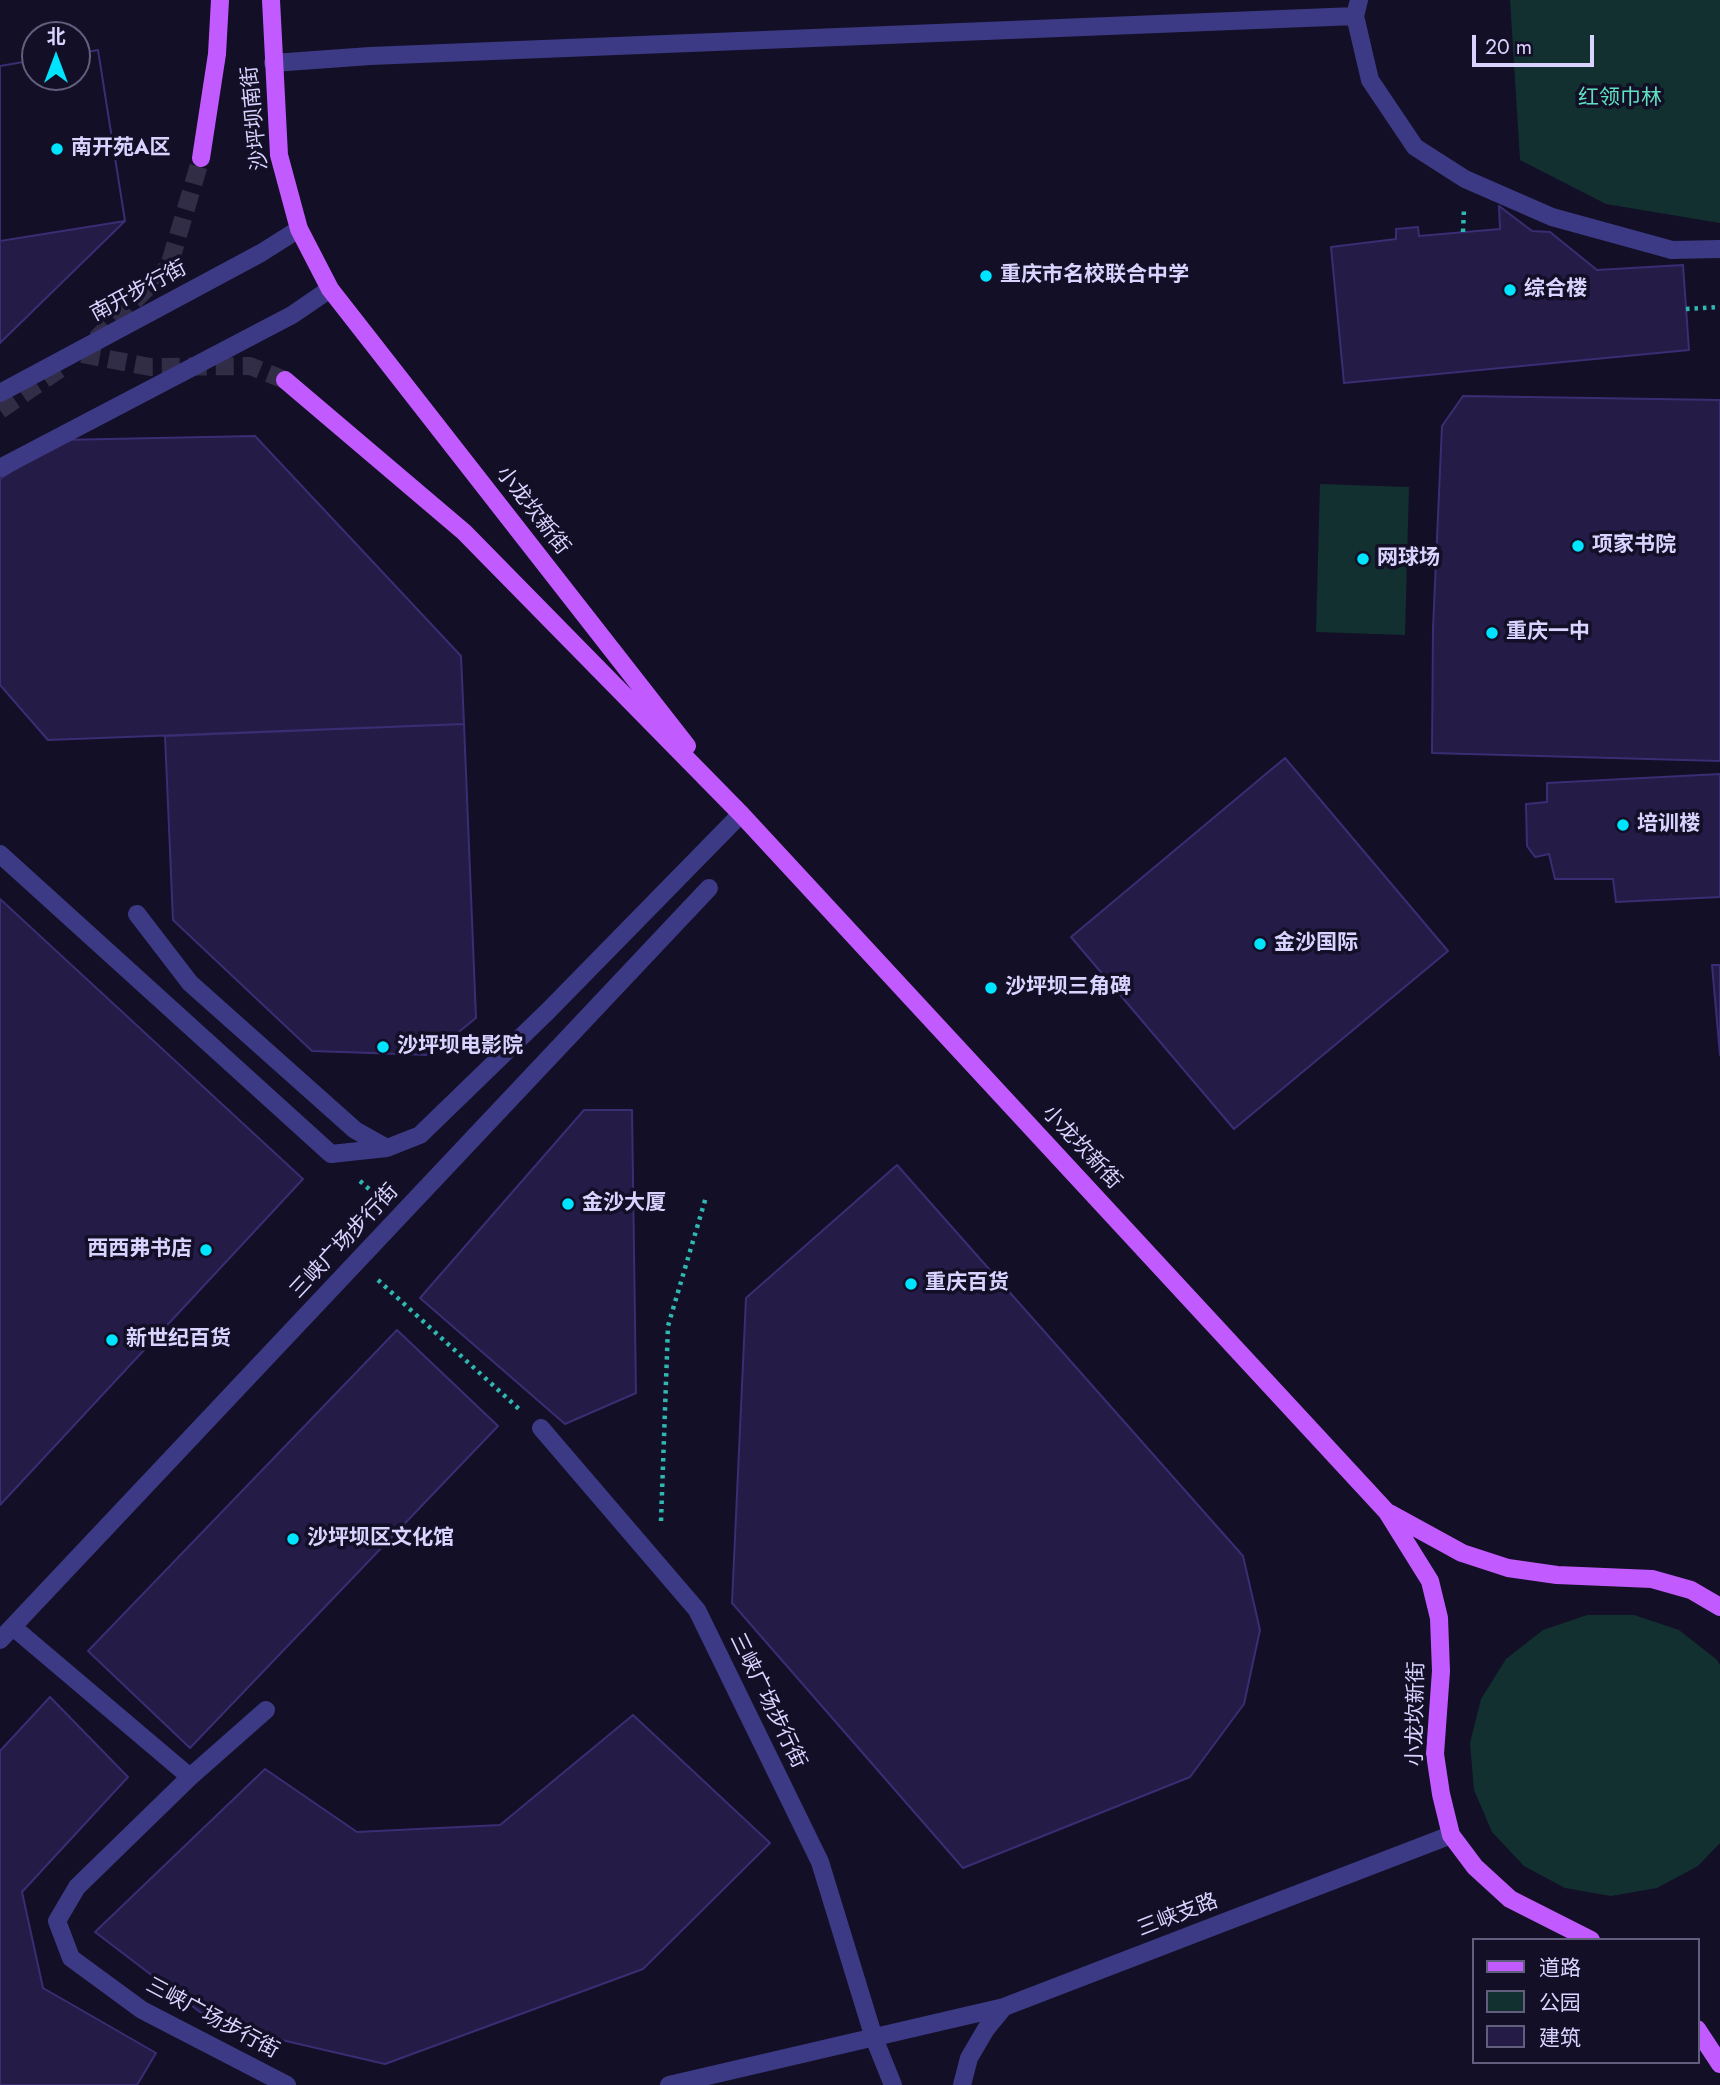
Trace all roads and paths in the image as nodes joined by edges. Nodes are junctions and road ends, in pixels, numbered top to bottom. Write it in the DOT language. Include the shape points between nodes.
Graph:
graph roads {
  1 [pos="220,0"];
  2 [pos="271,0"];
  3 [pos="1357,8"];
  4 [pos="273,63"];
  5 [pos="201,158"];
  6 [pos="299,229"];
  7 [pos="1720,249"];
  8 [pos="330,289"];
  9 [pos="1720,307"];
  10 [pos="1686,309"];
  11 [pos="285,380"];
  12 [pos="0,393"];
  13 [pos="0,468"];
  14 [pos="741,814"];
  15 [pos="0,854"];
  16 [pos="709,888"];
  17 [pos="137,914"];
  18 [pos="387,1148"];
  19 [pos="331,1154"];
  20 [pos="706,1196"];
  21 [pos="400,1217"];
  22 [pos="358,1262"];
  23 [pos="541,1428"];
  24 [pos="1387,1512"];
  25 [pos="659,1564"];
  26 [pos="1720,1607"];
  27 [pos="13,1627"];
  28 [pos="0,1640"];
  29 [pos="266,1710"];
  30 [pos="190,1777"];
  31 [pos="1451,1835"];
  32 [pos="1587,1938"];
  33 [pos="1004,2007"];
  34 [pos="1699,2032"];
  35 [pos="874,2038"];
  36 [pos="1720,2064"];
  37 [pos="287,2085"];
  38 [pos="670,2085"];
  39 [pos="893,2085"];
  40 [pos="962,2085"];
  1 -- 5 [label="main road, 沙坪坝南街"];
  2 -- 4 [label="main road, 沙坪坝南街"];
  3 -- 4 [label="street"];
  3 -- 7 [label="street" via="1370,80 1415,147 1465,178 1552,217 1672,250"];
  4 -- 6 [label="main road, 沙坪坝南街" via="279,155"];
  6 -- 8 [label="main road, 小龙坎新街"];
  6 -- 12 [label="street, 南开步行街"];
  8 -- 13 [label="street" via="292,315"];
  8 -- 14 [label="main road, 小龙坎新街"];
  9 -- 10 [label="path"];
  11 -- 14 [label="main road, 小龙坎新街" via="464,532"];
  14 -- 18 [label="street" via="420,1135"];
  14 -- 24 [label="main road, 小龙坎新街"];
  15 -- 19 [label="street"];
  16 -- 21 [label="street, 三峡广场步行街"];
  17 -- 18 [label="street" via="190,983 355,1130"];
  18 -- 19 [label="street"];
  19 -- 21 [label="path"];
  20 -- 25 [label="path" via="668,1326"];
  21 -- 22 [label="street, 三峡广场步行街"];
  22 -- 23 [label="path"];
  22 -- 27 [label="street, 三峡广场步行街"];
  23 -- 25 [label="street, 三峡广场步行街"];
  24 -- 26 [label="main road, 小龙坎新街" via="1462,1553 1508,1568 1652,1579 1691,1590"];
  24 -- 31 [label="main road, 小龙坎新街" via="1430,1581 1439,1618 1436,1754"];
  25 -- 35 [label="street, 三峡广场步行街" via="697,1610 820,1862"];
  27 -- 28 [label="street, 三峡广场步行街"];
  27 -- 30 [label="street"];
  29 -- 30 [label="street, 三峡广场步行街"];
  30 -- 37 [label="street, 三峡广场步行街" via="77,1887 57,1921 72,1958 142,2010"];
  31 -- 32 [label="main road, 小龙坎新街" via="1475,1867 1510,1899"];
  31 -- 33 [label="street, 三峡支路"];
  33 -- 35 [label="street"];
  33 -- 40 [label="street" via="969,2058"];
  34 -- 36 [label="main road"];
  35 -- 38 [label="street"];
  35 -- 39 [label="street, 三峡广场步行街"];
}
